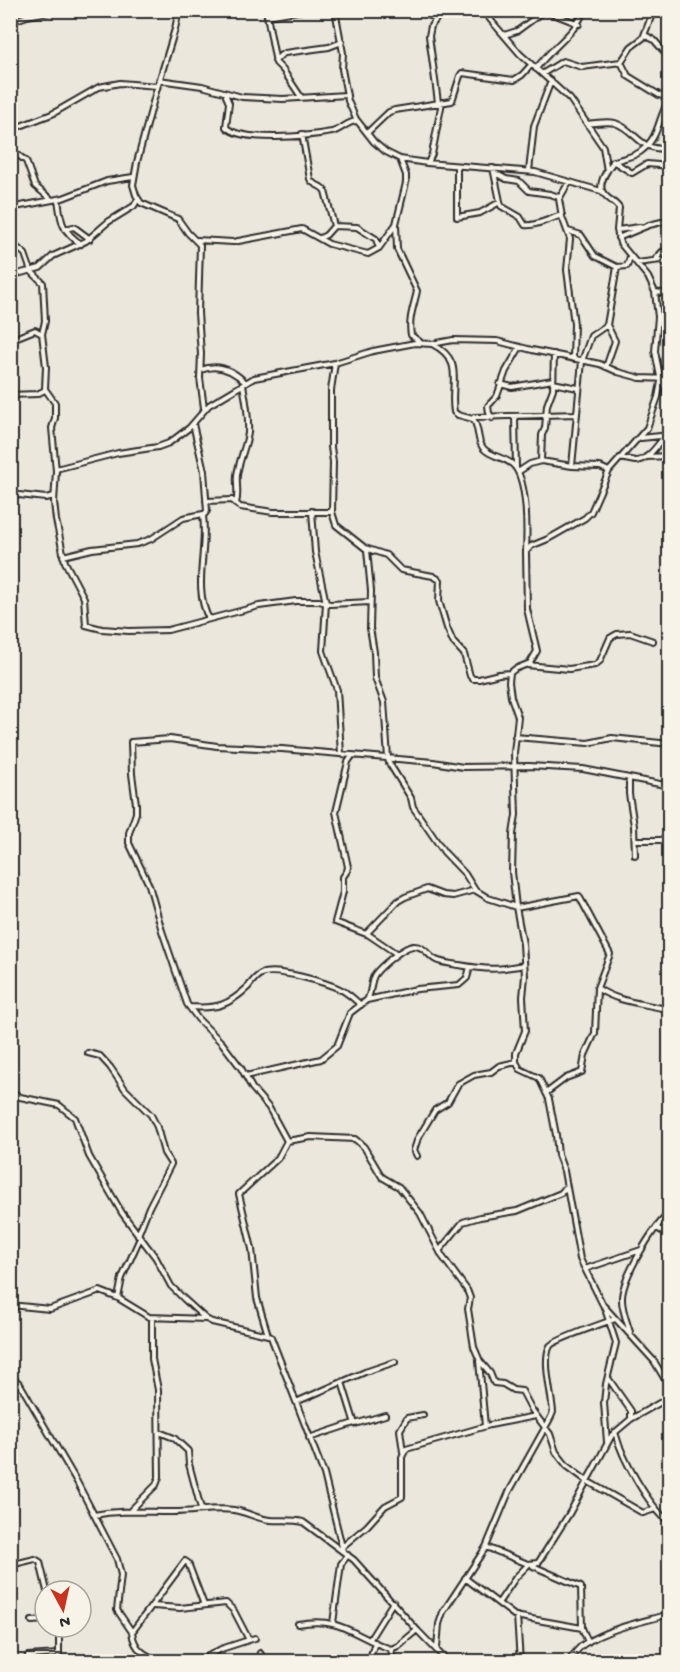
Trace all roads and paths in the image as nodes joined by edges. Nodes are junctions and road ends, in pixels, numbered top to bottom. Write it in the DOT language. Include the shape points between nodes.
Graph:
graph roads {
  1 [pos="58,10"];
  2 [pos="178,10"];
  3 [pos="303,10"];
  4 [pos="335,10"];
  5 [pos="425,10"];
  6 [pos="442,10"];
  7 [pos="482,10"];
  8 [pos="584,10"];
  9 [pos="645,10"];
  10 [pos="656,10"];
  11 [pos="21,11"];
  12 [pos="267,13"];
  13 [pos="27,16"];
  14 [pos="651,17"];
  15 [pos="436,18"];
  16 [pos="10,22"];
  17 [pos="579,24"];
  18 [pos="504,35"];
  19 [pos="645,35"];
  20 [pos="342,42"];
  21 [pos="668,56"];
  22 [pos="275,62"];
  23 [pos="621,62"];
  24 [pos="531,65"];
  25 [pos="536,69"];
  26 [pos="542,74"];
  27 [pos="159,80"];
  28 [pos="551,81"];
  29 [pos="157,86"];
  30 [pos="221,93"];
  31 [pos="346,95"];
  32 [pos="302,98"];
  33 [pos="669,98"];
  34 [pos="440,102"];
  35 [pos="358,121"];
  36 [pos="586,124"];
  37 [pos="10,130"];
  38 [pos="368,132"];
  39 [pos="302,134"];
  40 [pos="646,146"];
  41 [pos="669,148"];
  42 [pos="10,149"];
  43 [pos="400,159"];
  44 [pos="614,161"];
  45 [pos="427,163"];
  46 [pos="669,165"];
  47 [pos="457,166"];
  48 [pos="493,170"];
  49 [pos="529,171"];
  50 [pos="607,171"];
  51 [pos="134,177"];
  52 [pos="569,182"];
  53 [pos="602,192"];
  54 [pos="559,197"];
  55 [pos="58,199"];
  56 [pos="138,199"];
  57 [pos="52,200"];
  58 [pos="500,202"];
  59 [pos="10,208"];
  60 [pos="562,215"];
  61 [pos="669,220"];
  62 [pos="396,224"];
  63 [pos="334,226"];
  64 [pos="644,227"];
  65 [pos="10,229"];
  66 [pos="65,229"];
  67 [pos="617,230"];
  68 [pos="568,231"];
  69 [pos="320,238"];
  70 [pos="618,238"];
  71 [pos="90,239"];
  72 [pos="197,240"];
  73 [pos="81,244"];
  74 [pos="379,248"];
  75 [pos="669,250"];
  76 [pos="631,256"];
  77 [pos="655,260"];
  78 [pos="636,263"];
  79 [pos="617,267"];
  80 [pos="669,267"];
  81 [pos="31,271"];
  82 [pos="10,276"];
  83 [pos="655,292"];
  84 [pos="669,294"];
  85 [pos="608,325"];
  86 [pos="42,334"];
  87 [pos="10,340"];
  88 [pos="421,343"];
  89 [pos="432,344"];
  90 [pos="520,347"];
  91 [pos="554,354"];
  92 [pos="573,359"];
  93 [pos="582,361"];
  94 [pos="335,363"];
  95 [pos="606,367"];
  96 [pos="201,370"];
  97 [pos="669,379"];
  98 [pos="553,381"];
  99 [pos="661,381"];
  100 [pos="245,384"];
  101 [pos="500,384"];
  102 [pos="578,388"];
  103 [pos="45,390"];
  104 [pos="669,392"];
  105 [pos="10,395"];
  106 [pos="204,409"];
  107 [pos="546,414"];
  108 [pos="577,414"];
  109 [pos="515,416"];
  110 [pos="470,417"];
  111 [pos="492,418"];
  112 [pos="193,424"];
  113 [pos="667,435"];
  114 [pos="638,439"];
  115 [pos="669,456"];
  116 [pos="646,457"];
  117 [pos="619,458"];
  118 [pos="541,461"];
  119 [pos="572,466"];
  120 [pos="56,469"];
  121 [pos="517,470"];
  122 [pos="609,471"];
  123 [pos="10,494"];
  124 [pos="55,496"];
  125 [pos="206,501"];
  126 [pos="236,504"];
  127 [pos="312,512"];
  128 [pos="332,512"];
  129 [pos="204,514"];
  130 [pos="368,550"];
  131 [pos="526,552"];
  132 [pos="63,556"];
  133 [pos="370,602"];
  134 [pos="326,603"];
  135 [pos="210,620"];
  136 [pos="653,641"];
  137 [pos="527,665"];
  138 [pos="510,673"];
  139 [pos="515,737"];
  140 [pos="669,744"];
  141 [pos="341,754"];
  142 [pos="353,755"];
  143 [pos="388,758"];
  144 [pos="514,767"];
  145 [pos="629,780"];
  146 [pos="669,786"];
  147 [pos="669,834"];
  148 [pos="635,840"];
  149 [pos="634,855"];
  150 [pos="474,890"];
  151 [pos="516,908"];
  152 [pos="367,933"];
  153 [pos="397,954"];
  154 [pos="524,965"];
  155 [pos="470,967"];
  156 [pos="597,988"];
  157 [pos="367,1000"];
  158 [pos="361,1005"];
  159 [pos="189,1007"];
  160 [pos="669,1010"];
  161 [pos="88,1053"];
  162 [pos="516,1062"];
  163 [pos="246,1076"];
  164 [pos="12,1092"];
  165 [pos="545,1093"];
  166 [pos="287,1141"];
  167 [pos="417,1156"];
  168 [pos="567,1186"];
  169 [pos="669,1213"];
  170 [pos="657,1228"];
  171 [pos="139,1236"];
  172 [pos="669,1236"];
  173 [pos="440,1250"];
  174 [pos="642,1250"];
  175 [pos="585,1269"];
  176 [pos="118,1298"];
  177 [pos="10,1305"];
  178 [pos="603,1305"];
  179 [pos="152,1318"];
  180 [pos="206,1319"];
  181 [pos="615,1319"];
  182 [pos="610,1321"];
  183 [pos="630,1333"];
  184 [pos="268,1335"];
  185 [pos="479,1359"];
  186 [pos="395,1362"];
  187 [pos="10,1375"];
  188 [pos="608,1377"];
  189 [pos="342,1382"];
  190 [pos="669,1388"];
  191 [pos="669,1396"];
  192 [pos="296,1402"];
  193 [pos="423,1414"];
  194 [pos="385,1415"];
  195 [pos="537,1416"];
  196 [pos="631,1419"];
  197 [pos="354,1424"];
  198 [pos="485,1426"];
  199 [pos="545,1428"];
  200 [pos="159,1432"];
  201 [pos="615,1432"];
  202 [pos="309,1438"];
  203 [pos="607,1442"];
  204 [pos="403,1452"];
  205 [pos="587,1481"];
  206 [pos="201,1509"];
  207 [pos="655,1509"];
  208 [pos="131,1511"];
  209 [pos="94,1515"];
  210 [pos="669,1523"];
  211 [pos="486,1547"];
  212 [pos="343,1549"];
  213 [pos="348,1555"];
  214 [pos="10,1565"];
  215 [pos="530,1565"];
  216 [pos="465,1578"];
  217 [pos="44,1579"];
  218 [pos="393,1602"];
  219 [pos="499,1602"];
  220 [pos="204,1605"];
  221 [pos="153,1606"];
  222 [pos="669,1614"];
  223 [pos="518,1616"];
  224 [pos="333,1623"];
  225 [pos="298,1624"];
  226 [pos="582,1628"];
  227 [pos="417,1630"];
  228 [pos="132,1632"];
  229 [pos="255,1638"];
  230 [pos="58,1639"];
  231 [pos="249,1640"];
  232 [pos="373,1641"];
  233 [pos="588,1642"];
  234 [pos="391,1648"];
  235 [pos="437,1648"];
  236 [pos="260,1653"];
  237 [pos="448,1661"];
  238 [pos="25,1662"];
  239 [pos="161,1662"];
  240 [pos="197,1662"];
  241 [pos="266,1662"];
  242 [pos="369,1662"];
  243 [pos="393,1662"];
  244 [pos="520,1662"];
  245 [pos="568,1662"];
  1 -- 13 [label="street"];
  2 -- 27 [label="street" via="176,29"];
  3 -- 12 [label="street"];
  4 -- 20 [label="street"];
  5 -- 15 [label="street"];
  6 -- 15 [label="street"];
  7 -- 18 [label="street"];
  8 -- 17 [label="street"];
  9 -- 14 [label="street"];
  10 -- 14 [label="street"];
  11 -- 13 [label="street"];
  12 -- 22 [label="street"];
  13 -- 16 [label="street"];
  14 -- 19 [label="street"];
  15 -- 34 [label="street" via="429,36"];
  17 -- 18 [label="street" via="543,12 517,31"];
  17 -- 25 [label="street"];
  18 -- 24 [label="street"];
  19 -- 21 [label="street"];
  19 -- 23 [label="street"];
  20 -- 22 [label="street" via="285,53"];
  20 -- 31 [label="street"];
  22 -- 32 [label="street"];
  23 -- 26 [label="street" via="582,66 563,61"];
  23 -- 33 [label="street" via="628,76"];
  24 -- 25 [label="street"];
  24 -- 34 [label="street" via="514,80 462,73 453,100"];
  25 -- 26 [label="street"];
  26 -- 28 [label="street"];
  27 -- 29 [label="street"];
  27 -- 30 [label="street"];
  28 -- 36 [label="street" via="570,99"];
  28 -- 49 [label="street" via="534,126"];
  29 -- 37 [label="street" via="120,83 99,87 52,114"];
  29 -- 51 [label="street"];
  30 -- 32 [label="street"];
  30 -- 39 [label="street" via="228,100 225,124 230,131 268,137"];
  31 -- 32 [label="street"];
  31 -- 35 [label="street"];
  33 -- 40 [label="street" via="659,128"];
  34 -- 38 [label="street" via="389,112"];
  34 -- 45 [label="street"];
  35 -- 38 [label="street"];
  35 -- 39 [label="street" via="330,132"];
  36 -- 40 [label="street" via="614,122"];
  36 -- 50 [label="street" via="603,147"];
  38 -- 43 [label="street" via="379,147"];
  39 -- 63 [label="street" via="310,179 325,191"];
  40 -- 41 [label="street"];
  40 -- 44 [label="street" via="634,155"];
  42 -- 57 [label="street" via="26,161 35,186"];
  43 -- 45 [label="street"];
  43 -- 62 [label="street" via="406,183"];
  44 -- 46 [label="street" via="632,173 647,164"];
  44 -- 50 [label="street"];
  45 -- 47 [label="street"];
  47 -- 48 [label="street"];
  47 -- 58 [label="street" via="457,217 480,213"];
  48 -- 49 [label="street"];
  48 -- 54 [label="street" via="501,177 519,181 529,191"];
  48 -- 58 [label="street"];
  49 -- 52 [label="street"];
  50 -- 53 [label="street"];
  51 -- 55 [label="street" via="107,181"];
  51 -- 56 [label="street"];
  52 -- 53 [label="street"];
  52 -- 54 [label="street"];
  53 -- 67 [label="street" via="619,208"];
  54 -- 60 [label="street"];
  55 -- 57 [label="street"];
  55 -- 66 [label="street"];
  56 -- 71 [label="street"];
  56 -- 72 [label="street" via="147,207 178,219"];
  57 -- 59 [label="street"];
  58 -- 60 [label="street" via="527,226"];
  60 -- 68 [label="street"];
  61 -- 64 [label="street"];
  62 -- 74 [label="street"];
  62 -- 88 [label="street" via="398,250 417,292 410,332"];
  63 -- 69 [label="street"];
  63 -- 74 [label="street" via="357,227 376,239"];
  64 -- 67 [label="street"];
  64 -- 70 [label="street"];
  65 -- 81 [label="street" via="14,244 26,255"];
  66 -- 71 [label="street" via="74,227"];
  66 -- 73 [label="street"];
  67 -- 70 [label="street"];
  68 -- 79 [label="street" via="581,235 595,256"];
  68 -- 92 [label="street"];
  69 -- 72 [label="street" via="299,229 233,242"];
  69 -- 74 [label="street" via="364,254"];
  70 -- 76 [label="street"];
  71 -- 73 [label="street"];
  72 -- 96 [label="street" via="201,253"];
  73 -- 81 [label="street"];
  75 -- 77 [label="street"];
  76 -- 78 [label="street"];
  76 -- 79 [label="street" via="627,266"];
  77 -- 78 [label="street"];
  77 -- 80 [label="street"];
  78 -- 83 [label="street"];
  79 -- 85 [label="street"];
  81 -- 82 [label="street"];
  81 -- 86 [label="street" via="43,286"];
  83 -- 84 [label="street"];
  83 -- 99 [label="street" via="655,351"];
  85 -- 93 [label="street" via="591,336"];
  85 -- 95 [label="street" via="615,341"];
  86 -- 87 [label="street" via="35,330"];
  86 -- 103 [label="street"];
  88 -- 89 [label="street"];
  88 -- 94 [label="street" via="373,351"];
  89 -- 90 [label="street" via="488,340"];
  89 -- 110 [label="street" via="453,364 454,412"];
  90 -- 91 [label="street"];
  90 -- 101 [label="street"];
  91 -- 92 [label="street"];
  91 -- 98 [label="street"];
  92 -- 93 [label="street"];
  93 -- 95 [label="street"];
  93 -- 102 [label="street"];
  94 -- 100 [label="street" via="254,378"];
  94 -- 128 [label="street" via="331,399"];
  95 -- 99 [label="street"];
  96 -- 100 [label="street" via="221,368 234,373"];
  96 -- 106 [label="street"];
  97 -- 99 [label="street"];
  98 -- 101 [label="street" via="512,387"];
  98 -- 102 [label="street"];
  98 -- 107 [label="street"];
  99 -- 104 [label="street"];
  99 -- 114 [label="street" via="651,420"];
  100 -- 106 [label="street"];
  100 -- 126 [label="street" via="248,434 241,454"];
  101 -- 111 [label="street" via="497,396 488,406"];
  102 -- 108 [label="street"];
  103 -- 105 [label="street"];
  103 -- 120 [label="street" via="55,400 52,428"];
  106 -- 112 [label="street"];
  107 -- 108 [label="street"];
  107 -- 109 [label="street"];
  107 -- 118 [label="street"];
  108 -- 119 [label="street"];
  109 -- 111 [label="street"];
  109 -- 121 [label="street"];
  110 -- 111 [label="street"];
  110 -- 121 [label="street" via="476,422 483,448"];
  112 -- 120 [label="street" via="158,447"];
  112 -- 125 [label="street" via="204,471"];
  113 -- 114 [label="street"];
  113 -- 116 [label="street"];
  114 -- 117 [label="street"];
  115 -- 116 [label="street"];
  116 -- 117 [label="street" via="636,461"];
  117 -- 122 [label="street"];
  118 -- 119 [label="street"];
  118 -- 121 [label="street"];
  119 -- 122 [label="street"];
  120 -- 124 [label="street"];
  121 -- 131 [label="street" via="525,499"];
  122 -- 131 [label="street" via="587,516"];
  123 -- 124 [label="street"];
  124 -- 132 [label="street"];
  125 -- 126 [label="street" via="231,500"];
  125 -- 129 [label="street"];
  126 -- 127 [label="street" via="273,512"];
  127 -- 128 [label="street"];
  127 -- 134 [label="street" via="315,552"];
  128 -- 130 [label="street" via="336,525"];
  129 -- 132 [label="street" via="183,518 137,544"];
  129 -- 135 [label="street" via="200,580"];
  130 -- 133 [label="street"];
  130 -- 138 [label="street" via="386,555 401,570 439,578 439,601 447,628 464,654 472,678"];
  131 -- 137 [label="street" via="526,609 537,650"];
  132 -- 135 [label="street" via="84,598 86,625 154,631"];
  133 -- 134 [label="street"];
  133 -- 143 [label="street" via="375,678 384,702"];
  134 -- 135 [label="street" via="296,601 259,606"];
  134 -- 141 [label="street" via="323,651 337,690"];
  136 -- 137 [label="street" via="630,633 617,634 610,638 595,665 569,669"];
  137 -- 138 [label="street"];
  138 -- 139 [label="street" via="510,693 518,717"];
  139 -- 140 [label="street" via="588,742 612,738"];
  139 -- 144 [label="street"];
  141 -- 142 [label="street"];
  141 -- 159 [label="street" via="170,739 131,742 136,813 129,843 149,885"];
  142 -- 143 [label="street"];
  142 -- 152 [label="street" via="336,806 348,867 334,920"];
  143 -- 144 [label="street" via="463,767"];
  143 -- 150 [label="street" via="413,807"];
  144 -- 145 [label="street" via="583,769"];
  144 -- 151 [label="street" via="512,872"];
  145 -- 146 [label="street"];
  145 -- 148 [label="street"];
  147 -- 148 [label="street" via="661,840"];
  148 -- 149 [label="street"];
  150 -- 151 [label="street"];
  150 -- 152 [label="street" via="453,896 427,889 405,897"];
  151 -- 154 [label="street"];
  151 -- 156 [label="street" via="581,897 610,954"];
  152 -- 153 [label="street"];
  153 -- 155 [label="street" via="417,946 437,960"];
  153 -- 157 [label="street" via="375,974"];
  154 -- 155 [label="street" via="492,970"];
  154 -- 162 [label="street" via="525,1027"];
  155 -- 157 [label="street" via="467,978 459,985"];
  156 -- 160 [label="street" via="620,1000"];
  156 -- 165 [label="street" via="595,1033 582,1072"];
  157 -- 158 [label="street"];
  158 -- 159 [label="street" via="342,990 309,978 268,973 260,974 226,1004"];
  158 -- 163 [label="street" via="350,1013 337,1046 326,1056"];
  159 -- 163 [label="street"];
  161 -- 171 [label="street" via="100,1056 151,1115 171,1164"];
  162 -- 165 [label="street" via="518,1067 536,1075"];
  162 -- 167 [label="street" via="457,1085 418,1138 414,1150"];
  163 -- 166 [label="street"];
  164 -- 171 [label="street" via="54,1103 72,1115 89,1156"];
  165 -- 168 [label="street"];
  166 -- 173 [label="street" via="311,1137 357,1141 381,1175 398,1186 415,1206"];
  166 -- 184 [label="street" via="278,1158 239,1195 252,1249 257,1298"];
  168 -- 173 [label="street" via="561,1193 517,1211 463,1222"];
  168 -- 175 [label="street" via="579,1256"];
  169 -- 170 [label="street"];
  170 -- 172 [label="street"];
  170 -- 174 [label="street"];
  171 -- 176 [label="street"];
  171 -- 180 [label="street" via="171,1286"];
  173 -- 185 [label="street" via="470,1298 468,1309"];
  174 -- 175 [label="street"];
  174 -- 183 [label="street" via="630,1269 622,1294"];
  175 -- 178 [label="street"];
  176 -- 177 [label="street" via="100,1291 50,1309"];
  176 -- 179 [label="street"];
  178 -- 181 [label="street"];
  178 -- 182 [label="street"];
  179 -- 180 [label="street"];
  179 -- 200 [label="street"];
  180 -- 184 [label="street"];
  181 -- 182 [label="street"];
  181 -- 183 [label="street"];
  182 -- 188 [label="street" via="616,1343"];
  182 -- 199 [label="street" via="550,1346 547,1355 553,1412"];
  183 -- 190 [label="street" via="654,1361"];
  184 -- 192 [label="street"];
  185 -- 195 [label="street" via="494,1383 522,1391"];
  185 -- 198 [label="street"];
  186 -- 189 [label="street"];
  187 -- 209 [label="street" via="20,1384"];
  188 -- 196 [label="street" via="631,1411"];
  188 -- 203 [label="street" via="604,1403"];
  189 -- 192 [label="street"];
  189 -- 197 [label="street"];
  191 -- 196 [label="street"];
  192 -- 202 [label="street"];
  193 -- 204 [label="street" via="407,1419 400,1430"];
  194 -- 197 [label="street"];
  195 -- 198 [label="street"];
  195 -- 199 [label="street"];
  196 -- 201 [label="street"];
  197 -- 202 [label="street"];
  198 -- 204 [label="street"];
  199 -- 205 [label="street" via="560,1457"];
  199 -- 211 [label="street" via="509,1492"];
  200 -- 206 [label="street" via="180,1442 188,1451"];
  200 -- 208 [label="street" via="159,1477"];
  201 -- 203 [label="street"];
  201 -- 207 [label="street" via="629,1466"];
  202 -- 212 [label="street" via="324,1474"];
  203 -- 205 [label="street"];
  204 -- 212 [label="street" via="402,1497 385,1506"];
  205 -- 207 [label="street" via="643,1514"];
  205 -- 215 [label="street" via="538,1563"];
  206 -- 208 [label="street"];
  206 -- 212 [label="street" via="303,1522"];
  207 -- 210 [label="street"];
  208 -- 209 [label="street"];
  209 -- 228 [label="street" via="117,1559 121,1575 117,1610"];
  211 -- 215 [label="street"];
  211 -- 216 [label="street"];
  212 -- 213 [label="street"];
  213 -- 218 [label="street"];
  213 -- 224 [label="street" via="341,1564"];
  214 -- 217 [label="street" via="35,1559 40,1562"];
  215 -- 219 [label="street" via="516,1577"];
  215 -- 226 [label="street" via="581,1587"];
  216 -- 219 [label="street"];
  216 -- 235 [label="street" via="443,1612"];
  218 -- 227 [label="street"];
  218 -- 232 [label="street"];
  219 -- 223 [label="street"];
  220 -- 221 [label="street"];
  220 -- 221 [label="street" via="185,1561"];
  220 -- 231 [label="street" via="228,1604"];
  221 -- 228 [label="street"];
  222 -- 233 [label="street"];
  223 -- 226 [label="street"];
  223 -- 244 [label="street"];
  224 -- 225 [label="street"];
  224 -- 232 [label="street"];
  226 -- 233 [label="street"];
  227 -- 234 [label="street"];
  227 -- 235 [label="street"];
  228 -- 239 [label="street" via="137,1647"];
  229 -- 231 [label="street"];
  230 -- 238 [label="street" via="59,1654 28,1656"];
  231 -- 240 [label="street" via="220,1649"];
  232 -- 234 [label="street"];
  232 -- 242 [label="street"];
  233 -- 245 [label="street"];
  234 -- 243 [label="street"];
  235 -- 237 [label="street"];
  236 -- 241 [label="street"];
}
